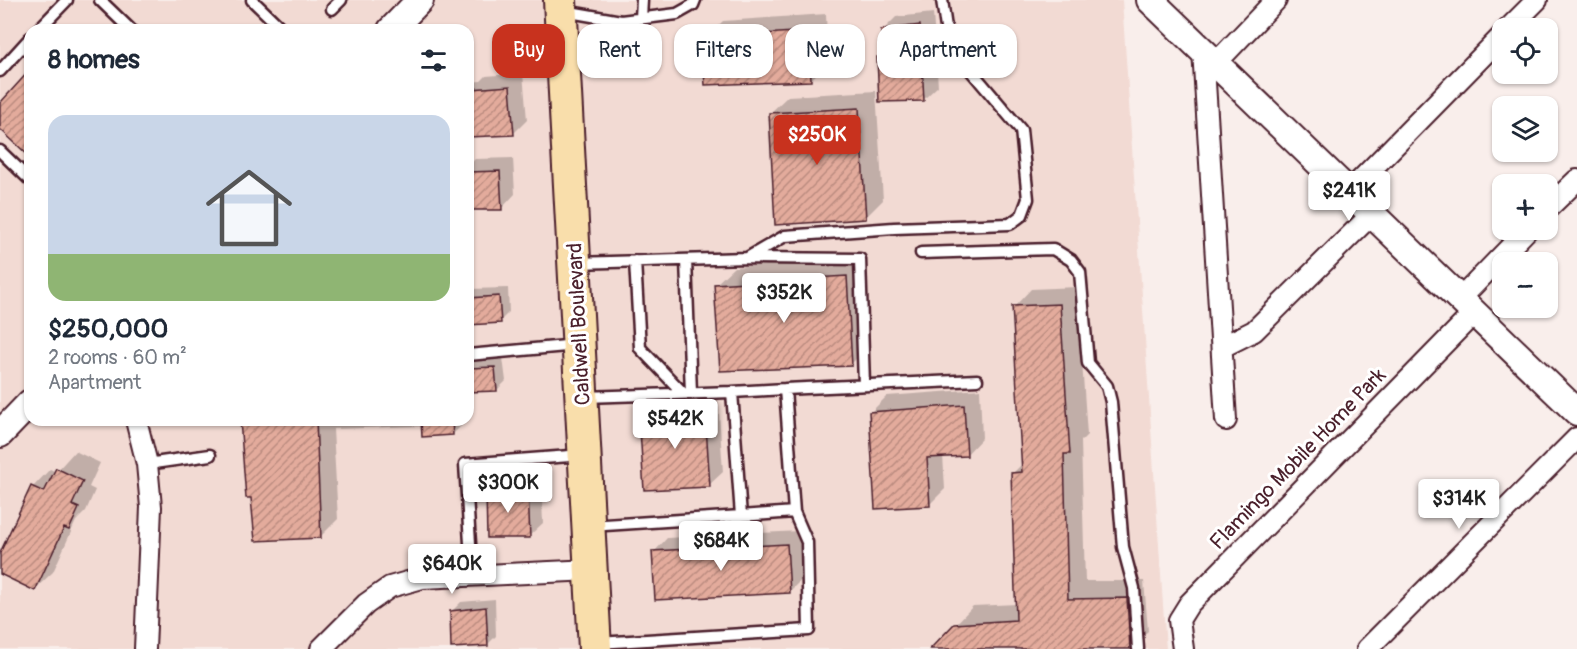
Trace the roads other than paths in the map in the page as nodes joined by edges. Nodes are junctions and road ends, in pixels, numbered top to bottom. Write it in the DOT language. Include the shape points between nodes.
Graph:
graph roads {
  1 [pos="67,0"];
  2 [pos="100,0"];
  3 [pos="252,0"];
  4 [pos="341,0"];
  5 [pos="420,0"];
  6 [pos="642,0"];
  7 [pos="695,0"];
  8 [pos="942,0"];
  9 [pos="1150,0"];
  10 [pos="1276,0"];
  11 [pos="1537,0"];
  12 [pos="558,4"];
  13 [pos="332,9"];
  14 [pos="641,18"];
  15 [pos="1519,18"];
  16 [pos="44,24"];
  17 [pos="125,24"];
  18 [pos="277,24"];
  19 [pos="397,24"];
  20 [pos="24,45"];
  21 [pos="1492,45"];
  22 [pos="1209,57"];
  23 [pos="0,71"];
  24 [pos="0,152"];
  25 [pos="24,174"];
  26 [pos="1577,180"];
  27 [pos="1349,192"];
  28 [pos="1558,198"];
  29 [pos="1372,214"];
  30 [pos="1519,240"];
  31 [pos="921,253"];
  32 [pos="747,258"];
  33 [pos="686,260"];
  34 [pos="635,261"];
  35 [pos="576,263"];
  36 [pos="1467,306"];
  37 [pos="580,345"];
  38 [pos="1222,347"];
  39 [pos="474,354"];
  40 [pos="977,380"];
  41 [pos="864,385"];
  42 [pos="785,389"];
  43 [pos="732,392"];
  44 [pos="687,393"];
  45 [pos="583,397"];
  46 [pos="24,409"];
  47 [pos="1577,412"];
  48 [pos="1226,420"];
  49 [pos="138,426"];
  50 [pos="0,434"];
  51 [pos="1577,438"];
  52 [pos="210,455"];
  53 [pos="586,455"];
  54 [pos="147,464"];
  55 [pos="794,512"];
  56 [pos="741,516"];
  57 [pos="589,526"];
  58 [pos="592,570"];
  59 [pos="472,575"];
  60 [pos="595,646"];
  61 [pos="145,649"];
  62 [pos="321,649"];
  63 [pos="1138,649"];
  64 [pos="1183,649"];
  65 [pos="1367,649"];
  1 -- 16 [label="lane"];
  2 -- 17 [label="lane"];
  3 -- 18 [label="lane"];
  4 -- 13 [label="lane"];
  5 -- 19 [label="street"];
  6 -- 14 [label="lane"];
  7 -- 14 [label="lane" via="693,6 676,14"];
  8 -- 32 [label="lane" via="947,35 956,53 1021,130 1028,198 1022,215 1010,224 785,236"];
  9 -- 22 [label="street"];
  10 -- 22 [label="street"];
  11 -- 15 [label="street"];
  12 -- 14 [label="lane" via="621,21"];
  12 -- 35 [label="main road, Caldwell Boulevard"];
  20 -- 23 [label="lane"];
  21 -- 27 [label="street"];
  22 -- 27 [label="street"];
  22 -- 38 [label="street"];
  24 -- 25 [label="lane"];
  26 -- 28 [label="street"];
  27 -- 29 [label="street"];
  29 -- 36 [label="street"];
  29 -- 38 [label="street" via="1254,331"];
  30 -- 36 [label="street, Flamingo Mobile Home Park"];
  31 -- 63 [label="lane" via="1053,249 1071,260 1080,272 1088,363 1107,386 1111,402 1123,547 1134,588"];
  32 -- 33 [label="lane"];
  32 -- 41 [label="lane" via="860,259"];
  33 -- 34 [label="lane"];
  33 -- 44 [label="lane"];
  34 -- 35 [label="lane"];
  34 -- 44 [label="lane" via="640,348"];
  35 -- 37 [label="main road, Caldwell Boulevard"];
  36 -- 47 [label="street"];
  36 -- 64 [label="street, Flamingo Mobile Home Park" via="1189,604 1179,620"];
  37 -- 39 [label="lane"];
  37 -- 45 [label="main road, Caldwell Boulevard"];
  38 -- 48 [label="street"];
  40 -- 41 [label="lane"];
  41 -- 42 [label="lane"];
  42 -- 43 [label="lane"];
  42 -- 55 [label="lane"];
  43 -- 44 [label="lane"];
  43 -- 56 [label="lane"];
  44 -- 45 [label="lane"];
  45 -- 53 [label="main road, Caldwell Boulevard"];
  46 -- 50 [label="street"];
  49 -- 54 [label="street"];
  51 -- 65 [label="street"];
  52 -- 54 [label="lane"];
  53 -- 57 [label="main road, Caldwell Boulevard"];
  53 -- 59 [label="lane" via="465,464"];
  54 -- 61 [label="street" via="151,507"];
  55 -- 56 [label="lane"];
  55 -- 60 [label="lane" via="807,542 809,630"];
  56 -- 57 [label="lane"];
  57 -- 58 [label="main road, Caldwell Boulevard"];
  58 -- 59 [label="street"];
  58 -- 60 [label="main road, Caldwell Boulevard"];
  59 -- 62 [label="street" via="422,578 390,586"];
}
